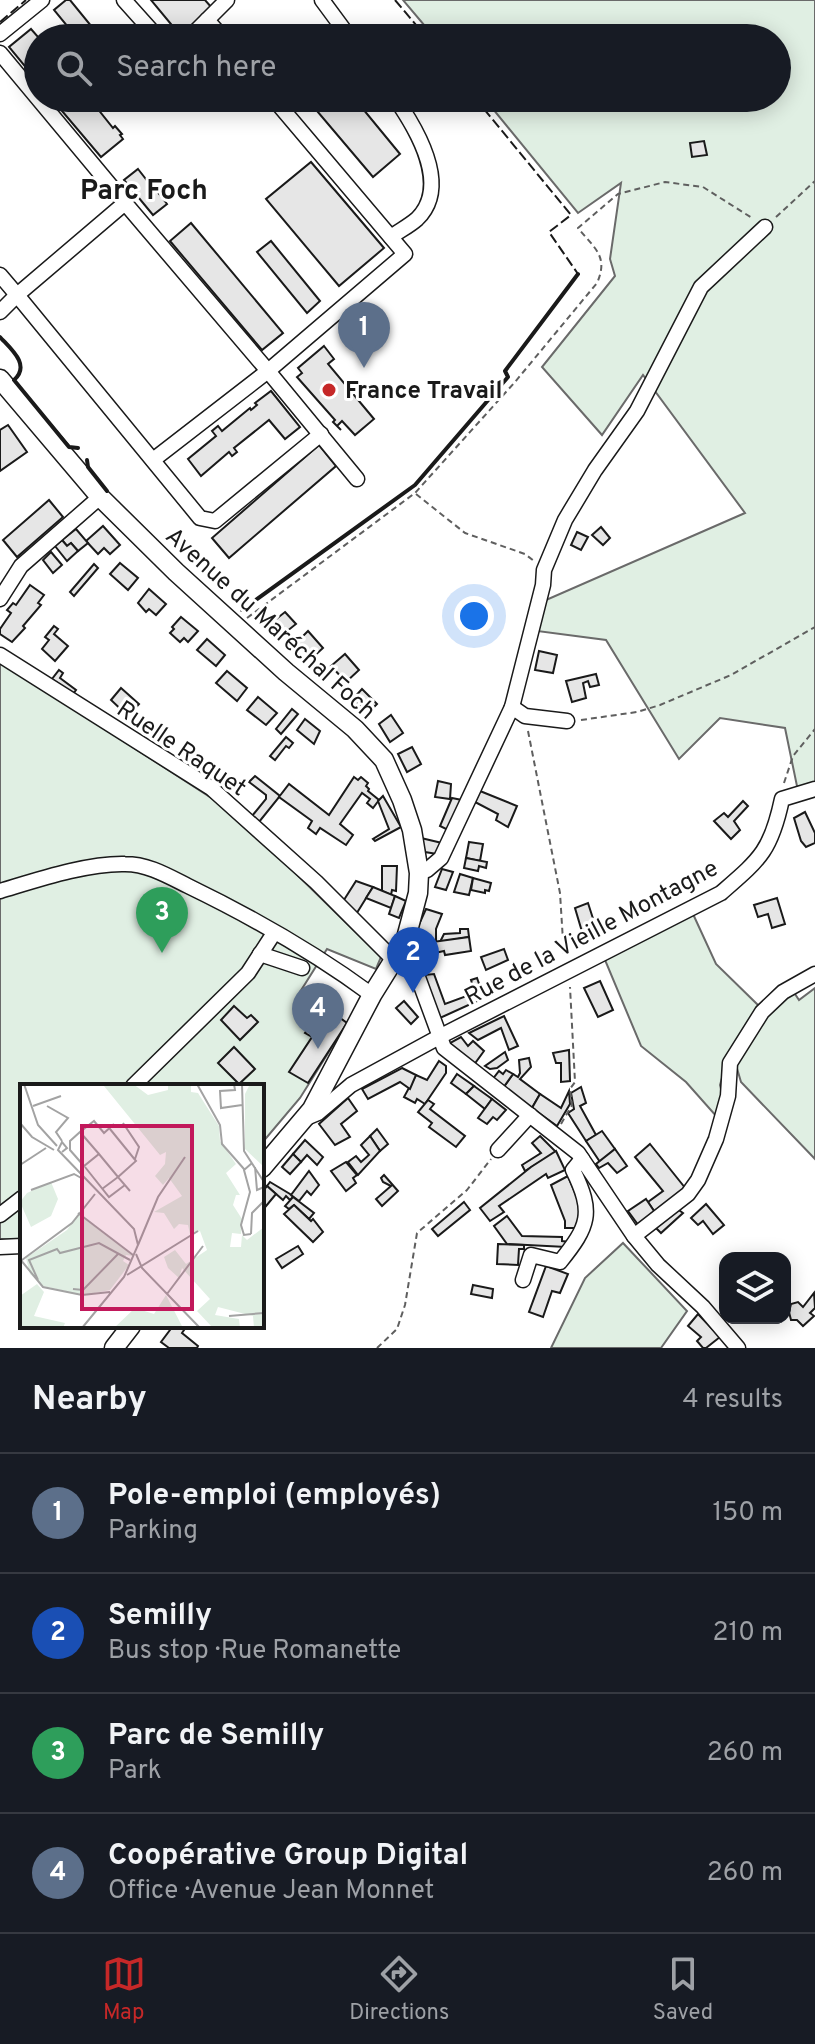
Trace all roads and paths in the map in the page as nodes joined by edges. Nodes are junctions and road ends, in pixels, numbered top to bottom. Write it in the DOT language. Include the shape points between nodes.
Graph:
graph roads {
  1 [pos="42,0"];
  2 [pos="124,0"];
  3 [pos="227,0"];
  4 [pos="322,0"];
  5 [pos="207,20"];
  6 [pos="145,24"];
  7 [pos="203,24"];
  8 [pos="211,24"];
  9 [pos="340,24"];
  10 [pos="0,34"];
  11 [pos="0,53"];
  12 [pos="24,82"];
  13 [pos="49,112"];
  14 [pos="285,112"];
  15 [pos="405,112"];
  16 [pos="815,181"];
  17 [pos="125,203"];
  18 [pos="765,227"];
  19 [pos="391,237"];
  20 [pos="0,275"];
  21 [pos="17,295"];
  22 [pos="0,312"];
  23 [pos="268,371"];
  24 [pos="3,388"];
  25 [pos="321,434"];
  26 [pos="153,460"];
  27 [pos="357,479"];
  28 [pos="415,493"];
  29 [pos="100,497"];
  30 [pos="544,570"];
  31 [pos="0,599"];
  32 [pos="237,626"];
  33 [pos="815,627"];
  34 [pos="0,655"];
  35 [pos="512,707"];
  36 [pos="525,716"];
  37 [pos="567,721"];
  38 [pos="815,729"];
  39 [pos="815,789"];
  40 [pos="782,799"];
  41 [pos="419,873"];
  42 [pos="0,891"];
  43 [pos="274,933"];
  44 [pos="405,942"];
  45 [pos="260,954"];
  46 [pos="394,960"];
  47 [pos="302,968"];
  48 [pos="568,973"];
  49 [pos="815,974"];
  50 [pos="372,995"];
  51 [pos="439,1037"];
  52 [pos="135,1084"];
  53 [pos="530,1115"];
  54 [pos="303,1120"];
  55 [pos="559,1136"];
  56 [pos="498,1150"];
  57 [pos="582,1159"];
  58 [pos="264,1166"];
  59 [pos="20,1200"];
  60 [pos="0,1215"];
  61 [pos="634,1236"];
  62 [pos="20,1246"];
  63 [pos="0,1247"];
  64 [pos="523,1280"];
  65 [pos="129,1328"];
  66 [pos="114,1348"];
  67 [pos="377,1348"];
  68 [pos="738,1348"];
  1 -- 10 [label="street"];
  2 -- 6 [label="street"];
  3 -- 5 [label="street"];
  4 -- 9 [label="street"];
  5 -- 7 [label="street"];
  5 -- 8 [label="street"];
  11 -- 12 [label="street"];
  13 -- 17 [label="street"];
  14 -- 19 [label="street"];
  15 -- 19 [label="street" via="426,154 431,183 418,217"];
  16 -- 18 [label="path"];
  17 -- 21 [label="street"];
  17 -- 23 [label="street"];
  18 -- 28 [label="path" via="703,187 665,182 618,194 578,228 600,256 603,269 597,283"];
  18 -- 30 [label="street" via="701,287 637,411 565,520"];
  19 -- 23 [label="street" via="405,254"];
  20 -- 21 [label="street"];
  21 -- 22 [label="street"];
  21 -- 26 [label="street"];
  23 -- 25 [label="street"];
  23 -- 26 [label="street"];
  24 -- 29 [label="main road, Avenue du Maréchal Foch"];
  25 -- 26 [label="street" via="215,521 200,518"];
  25 -- 27 [label="street"];
  28 -- 30 [label="path" via="465,533 525,554"];
  28 -- 32 [label="path"];
  29 -- 31 [label="street" via="21,566"];
  29 -- 32 [label="main road, Avenue du Maréchal Foch"];
  30 -- 35 [label="street"];
  32 -- 41 [label="main road, Avenue du Maréchal Foch" via="384,760 412,830"];
  33 -- 37 [label="path" via="731,675 660,705"];
  34 -- 46 [label="street, Ruelle Raquet" via="211,788"];
  35 -- 36 [label="street"];
  35 -- 41 [label="street" via="441,858"];
  36 -- 37 [label="street"];
  36 -- 48 [label="path" via="560,893"];
  38 -- 40 [label="path" via="793,756"];
  39 -- 40 [label="street"];
  40 -- 48 [label="street, Rue de la Vieille Montagne" via="775,830 760,859 721,893"];
  41 -- 44 [label="main road, Avenue du Maréchal Foch"];
  42 -- 43 [label="street" via="127,863 164,874"];
  43 -- 45 [label="street"];
  43 -- 50 [label="street"];
  44 -- 46 [label="main road, Avenue du Maréchal Foch"];
  44 -- 51 [label="street"];
  45 -- 47 [label="street"];
  45 -- 52 [label="street" via="248,973"];
  46 -- 50 [label="main road, Avenue du Maréchal Foch"];
  48 -- 51 [label="street, Rue de la Vieille Montagne"];
  48 -- 55 [label="path" via="575,1082"];
  49 -- 61 [label="street" via="783,992 762,1012 730,1063 728,1096 698,1180"];
  50 -- 54 [label="main road, Avenue du Maréchal Foch"];
  51 -- 53 [label="street" via="449,1054"];
  51 -- 54 [label="street, Rue de la Vieille Montagne" via="351,1085"];
  53 -- 55 [label="street"];
  53 -- 56 [label="street"];
  54 -- 58 [label="main road, Avenue du Maréchal Foch"];
  55 -- 57 [label="street"];
  56 -- 67 [label="path" via="467,1190 417,1233 397,1329"];
  57 -- 61 [label="street"];
  57 -- 64 [label="street" via="573,1170 587,1202 588,1216 579,1238 560,1262 531,1255"];
  59 -- 60 [label="street"];
  61 -- 68 [label="street"];
  62 -- 63 [label="street"];
  65 -- 66 [label="main road"];
}
